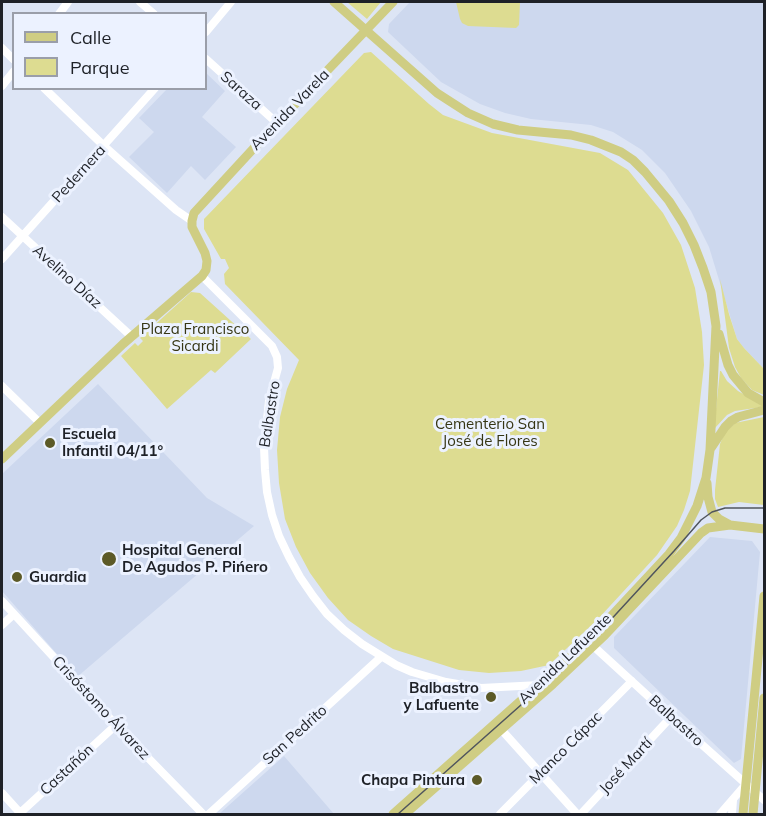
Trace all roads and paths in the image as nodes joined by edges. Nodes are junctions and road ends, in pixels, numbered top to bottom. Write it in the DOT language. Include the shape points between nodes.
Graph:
graph roads {
  1 [pos="140,2"];
  2 [pos="231,2"];
  3 [pos="334,2"];
  4 [pos="393,2"];
  5 [pos="152,12"];
  6 [pos="366,30"];
  7 [pos="207,31"];
  8 [pos="207,60"];
  9 [pos="12,74"];
  10 [pos="2,86"];
  11 [pos="46,90"];
  12 [pos="153,90"];
  13 [pos="277,123"];
  14 [pos="104,146"];
  15 [pos="2,217"];
  16 [pos="192,221"];
  17 [pos="22,236"];
  18 [pos="2,259"];
  19 [pos="202,276"];
  20 [pos="716,326"];
  21 [pos="132,337"];
  22 [pos="2,386"];
  23 [pos="765,402"];
  24 [pos="765,410"];
  25 [pos="40,423"];
  26 [pos="710,450"];
  27 [pos="2,459"];
  28 [pos="706,478"];
  29 [pos="730,525"];
  30 [pos="765,529"];
  31 [pos="765,596"];
  32 [pos="2,601"];
  33 [pos="14,614"];
  34 [pos="2,625"];
  35 [pos="591,643"];
  36 [pos="381,657"];
  37 [pos="632,681"];
  38 [pos="553,684"];
  39 [pos="538,685"];
  40 [pos="765,698"];
  41 [pos="671,717"];
  42 [pos="116,725"];
  43 [pos="499,726"];
  44 [pos="540,773"];
  45 [pos="746,784"];
  46 [pos="755,791"];
  47 [pos="2,793"];
  48 [pos="733,800"];
  49 [pos="765,800"];
  50 [pos="20,814"];
  51 [pos="202,814"];
  52 [pos="209,814"];
  53 [pos="393,814"];
  54 [pos="405,814"];
  55 [pos="500,814"];
  56 [pos="579,814"];
  57 [pos="720,814"];
  58 [pos="732,814"];
  59 [pos="743,814"];
  60 [pos="753,814"];
  1 -- 5 [label="street"];
  2 -- 7 [label="street"];
  3 -- 6 [label="main road"];
  4 -- 6 [label="main road, Avenida Varela"];
  6 -- 13 [label="main road, Avenida Varela"];
  6 -- 20 [label="main road" via="437,93 468,113 518,130 591,140 633,160 657,185 683,223 703,268"];
  8 -- 13 [label="street, Saraza"];
  9 -- 10 [label="street"];
  11 -- 14 [label="street"];
  12 -- 14 [label="street, Pedernera"];
  13 -- 16 [label="main road, Avenida Varela" via="194,213"];
  14 -- 16 [label="street"];
  14 -- 17 [label="street, Pedernera"];
  15 -- 17 [label="street, Avelino Díaz"];
  16 -- 19 [label="main road" via="206,257"];
  17 -- 18 [label="street, Pedernera"];
  17 -- 21 [label="street, Avelino Díaz"];
  19 -- 21 [label="main road"];
  19 -- 36 [label="street, Balbastro" via="272,346 277,357 264,447 267,492 279,537 300,578 327,614"];
  20 -- 23 [label="main road" via="733,375 748,393"];
  20 -- 26 [label="main road"];
  21 -- 25 [label="main road"];
  22 -- 25 [label="street"];
  24 -- 26 [label="main road, Avenida Lafuente" via="731,421"];
  25 -- 27 [label="main road"];
  26 -- 28 [label="main road, Avenida Lafuente"];
  28 -- 29 [label="main road, Avenida Lafuente" via="712,512"];
  28 -- 35 [label="main road, Avenida Lafuente" via="698,506 681,538"];
  29 -- 30 [label="main road, Avenida Lafuente"];
  29 -- 35 [label="main road, Avenida Lafuente" via="700,533 619,621"];
  31 -- 45 [label="main road"];
  32 -- 33 [label="street, Crisóstomo Álvarez"];
  33 -- 34 [label="street"];
  33 -- 42 [label="street, Crisóstomo Álvarez"];
  35 -- 37 [label="street, Balbastro"];
  35 -- 38 [label="main road, Avenida Lafuente"];
  35 -- 39 [label="main road, Avenida Lafuente"];
  36 -- 39 [label="street, Balbastro" via="429,678 464,686"];
  36 -- 52 [label="street, San Pedrito"];
  37 -- 41 [label="street, Balbastro"];
  37 -- 44 [label="street, Manco Cápac"];
  38 -- 39 [label="street, Balbastro"];
  38 -- 43 [label="main road, Avenida Lafuente"];
  39 -- 43 [label="main road, Avenida Lafuente"];
  40 -- 46 [label="main road"];
  41 -- 45 [label="street, Balbastro"];
  41 -- 56 [label="street, José Martí"];
  42 -- 50 [label="street, Castañón"];
  42 -- 51 [label="street, Crisóstomo Álvarez"];
  43 -- 44 [label="street"];
  43 -- 53 [label="main road, Avenida Lafuente"];
  43 -- 54 [label="main road, Avenida Lafuente"];
  44 -- 55 [label="street, Manco Cápac"];
  44 -- 56 [label="street"];
  45 -- 46 [label="street, Balbastro"];
  45 -- 48 [label="street"];
  45 -- 59 [label="main road"];
  46 -- 49 [label="street, Balbastro"];
  46 -- 60 [label="main road"];
  47 -- 50 [label="street"];
  48 -- 57 [label="street"];
  48 -- 58 [label="street"];
}
